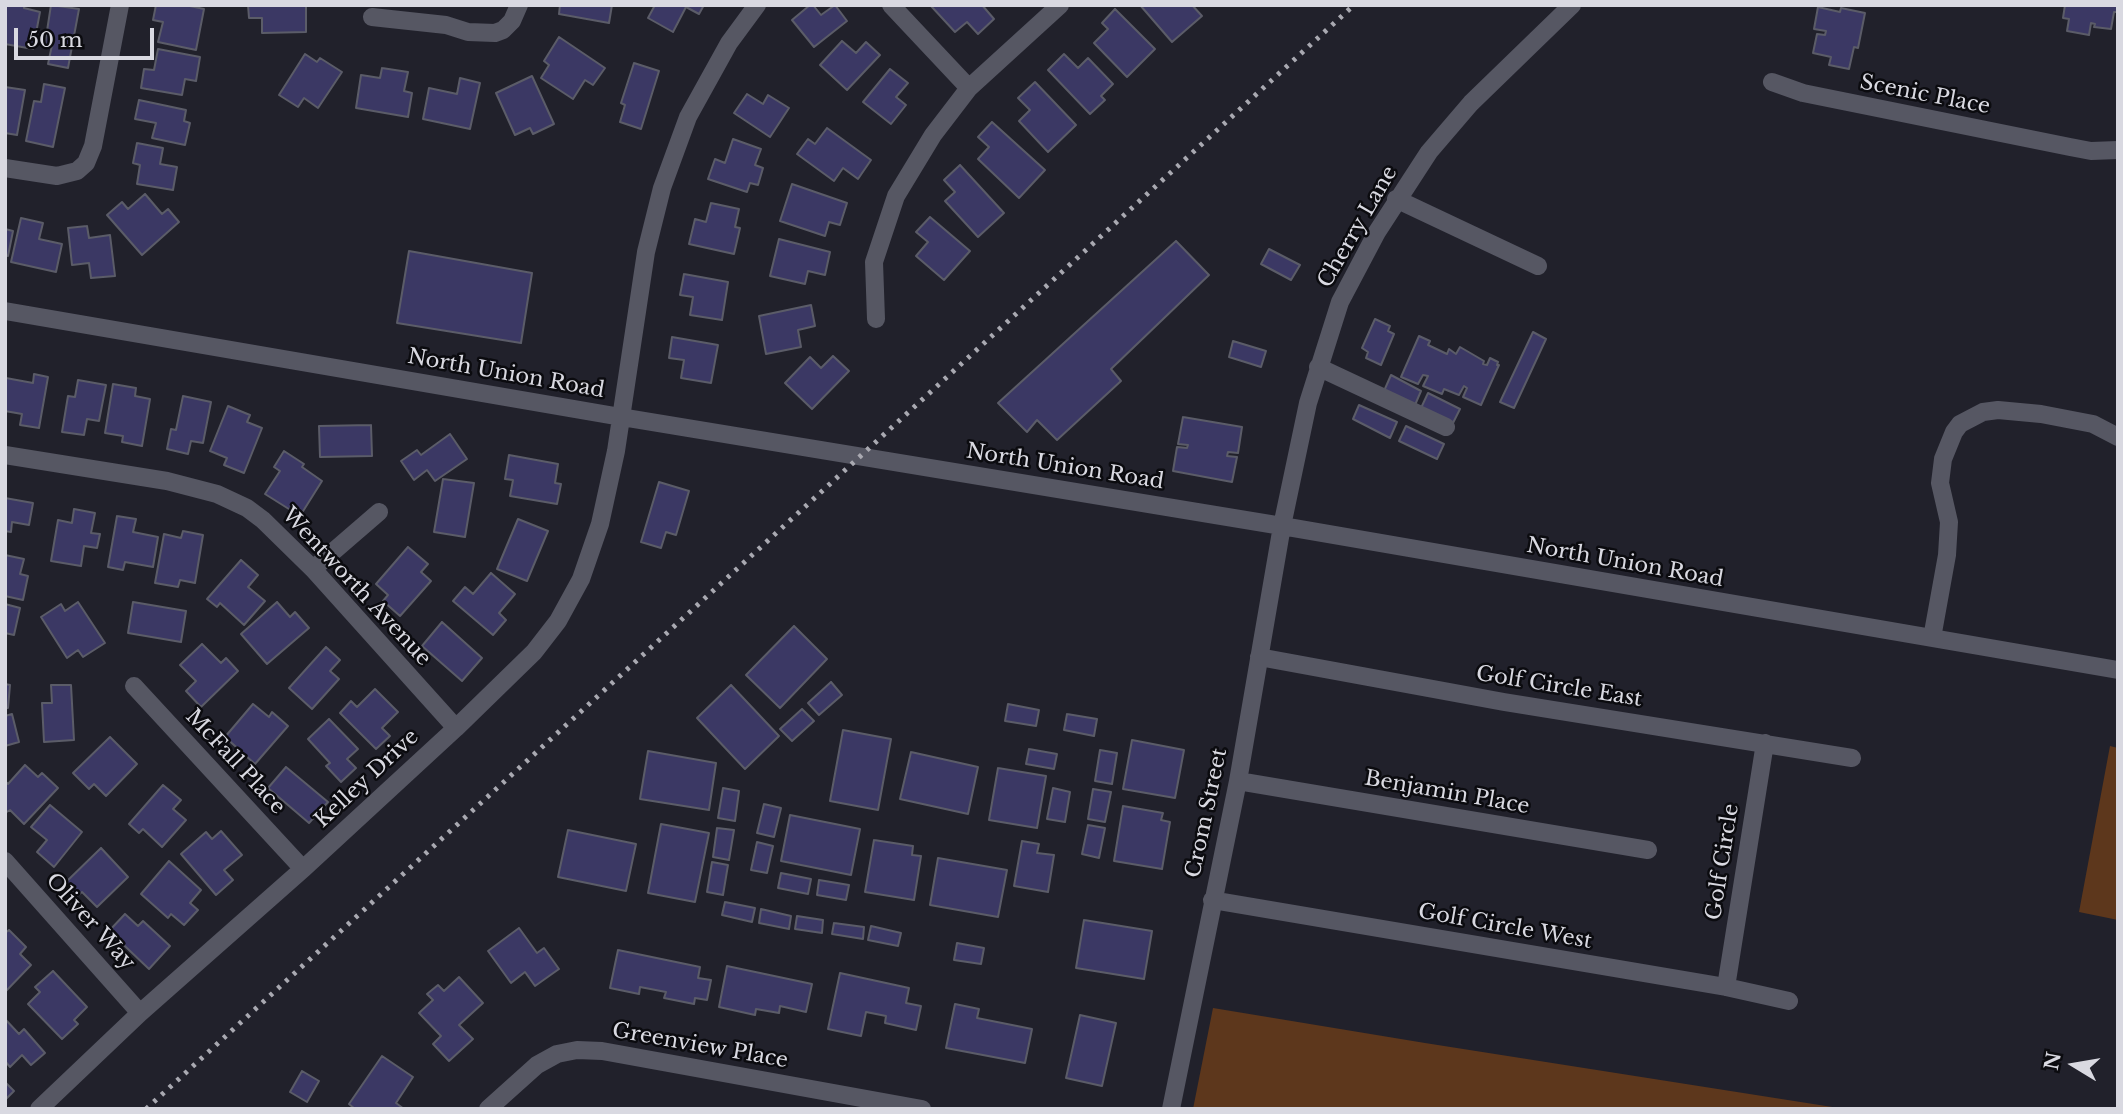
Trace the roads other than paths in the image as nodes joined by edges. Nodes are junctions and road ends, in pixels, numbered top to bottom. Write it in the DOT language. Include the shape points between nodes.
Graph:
graph roads {
  1 [pos="120,5"];
  2 [pos="519,5"];
  3 [pos="757,5"];
  4 [pos="891,5"];
  5 [pos="1060,5"];
  6 [pos="1572,5"];
  7 [pos="372,17"];
  8 [pos="1772,82"];
  9 [pos="969,88"];
  10 [pos="2118,150"];
  11 [pos="5,168"];
  12 [pos="1396,199"];
  13 [pos="1538,266"];
  14 [pos="5,311"];
  15 [pos="876,319"];
  16 [pos="1318,367"];
  17 [pos="621,417"];
  18 [pos="1446,427"];
  19 [pos="2118,437"];
  20 [pos="5,455"];
  21 [pos="379,512"];
  22 [pos="1282,526"];
  23 [pos="313,569"];
  24 [pos="1932,638"];
  25 [pos="1259,657"];
  26 [pos="2118,670"];
  27 [pos="134,686"];
  28 [pos="456,728"];
  29 [pos="1765,743"];
  30 [pos="1852,758"];
  31 [pos="1238,781"];
  32 [pos="1648,850"];
  33 [pos="5,861"];
  34 [pos="303,869"];
  35 [pos="1212,901"];
  36 [pos="1726,987"];
  37 [pos="1789,1001"];
  38 [pos="141,1013"];
  39 [pos="851,1103"];
  40 [pos="39,1109"];
  41 [pos="488,1109"];
  42 [pos="922,1109"];
  43 [pos="1171,1109"];
  1 -- 11 [label="street" via="86,163 77,171 57,176"];
  2 -- 7 [label="street" via="512,21 495,33"];
  3 -- 17 [label="street, Kelley Drive" via="729,43 688,117 662,188 646,252"];
  4 -- 9 [label="street"];
  5 -- 9 [label="street"];
  6 -- 12 [label="street, Cherry Lane" via="1471,103"];
  8 -- 10 [label="street, Scenic Place" via="1803,93 2070,147"];
  9 -- 15 [label="street" via="933,135 896,196 874,262"];
  12 -- 13 [label="street"];
  12 -- 16 [label="street, Cherry Lane" via="1340,302"];
  14 -- 17 [label="street, North Union Road"];
  16 -- 18 [label="street"];
  16 -- 22 [label="street, Cherry Lane"];
  17 -- 22 [label="street, North Union Road"];
  17 -- 28 [label="street, Kelley Drive" via="600,524 581,579 534,652"];
  19 -- 24 [label="street" via="2093,424 1998,410 1961,424 1943,459 1940,482 1949,522 1947,555"];
  20 -- 23 [label="street, Wentworth Avenue" via="167,481 217,494 263,520"];
  21 -- 23 [label="street"];
  22 -- 24 [label="street, North Union Road"];
  22 -- 25 [label="street, Crom Street"];
  23 -- 28 [label="street, Wentworth Avenue"];
  24 -- 26 [label="street, North Union Road"];
  25 -- 29 [label="street, Golf Circle East"];
  25 -- 31 [label="street, Crom Street"];
  27 -- 34 [label="street, McFall Place"];
  28 -- 34 [label="street, Kelley Drive"];
  29 -- 30 [label="street, Golf Circle East"];
  29 -- 36 [label="street, Golf Circle"];
  31 -- 32 [label="street, Benjamin Place"];
  31 -- 35 [label="street, Crom Street"];
  33 -- 38 [label="street, Oliver Way"];
  34 -- 38 [label="street, Kelley Drive"];
  35 -- 36 [label="street, Golf Circle West"];
  35 -- 43 [label="street, Crom Street"];
  36 -- 37 [label="street, Golf Circle West"];
  38 -- 40 [label="street, Kelley Drive"];
  39 -- 41 [label="street, Greenview Place" via="602,1051 577,1050 537,1065"];
  39 -- 42 [label="street, Greenview Place"];
}
